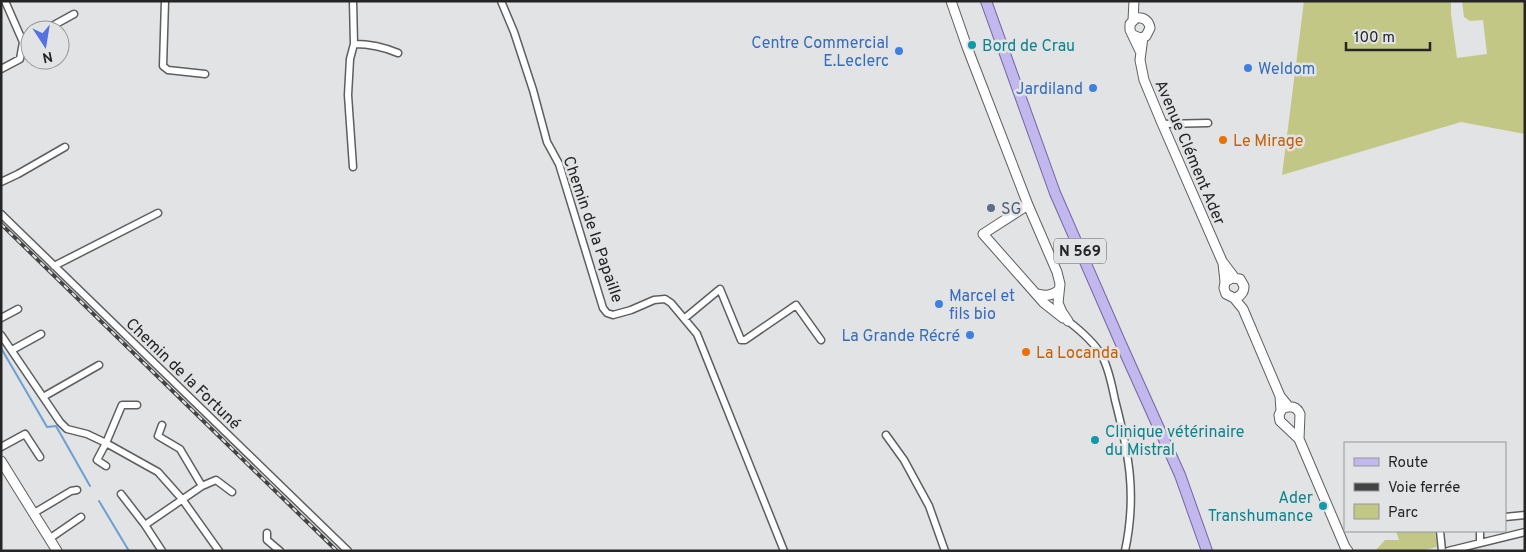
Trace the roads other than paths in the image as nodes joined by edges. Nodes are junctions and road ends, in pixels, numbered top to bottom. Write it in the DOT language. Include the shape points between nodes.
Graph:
graph roads {
  1 [pos="4,1"];
  2 [pos="165,1"];
  3 [pos="353,1"];
  4 [pos="501,1"];
  5 [pos="951,1"];
  6 [pos="979,1"];
  7 [pos="986,1"];
  8 [pos="1134,1"];
  9 [pos="1139,1"];
  10 [pos="74,14"];
  11 [pos="1143,18"];
  12 [pos="63,20"];
  13 [pos="1133,20"];
  14 [pos="1133,35"];
  15 [pos="20,36"];
  16 [pos="1143,37"];
  17 [pos="354,44"];
  18 [pos="1140,52"];
  19 [pos="398,53"];
  20 [pos="20,59"];
  21 [pos="1,69"];
  22 [pos="205,74"];
  23 [pos="1016,85"];
  24 [pos="1208,123"];
  25 [pos="1162,124"];
  26 [pos="64,147"];
  27 [pos="353,167"];
  28 [pos="1,182"];
  29 [pos="1028,205"];
  30 [pos="158,213"];
  31 [pos="1,214"];
  32 [pos="1222,261"];
  33 [pos="54,266"];
  34 [pos="1234,277"];
  35 [pos="1225,282"];
  36 [pos="1059,290"];
  37 [pos="1038,294"];
  38 [pos="1238,296"];
  39 [pos="18,309"];
  40 [pos="1,318"];
  41 [pos="685,318"];
  42 [pos="1068,321"];
  43 [pos="41,334"];
  44 [pos="1,335"];
  45 [pos="821,340"];
  46 [pos="12,350"];
  47 [pos="99,365"];
  48 [pos="43,398"];
  49 [pos="137,405"];
  50 [pos="1285,409"];
  51 [pos="1299,422"];
  52 [pos="162,425"];
  53 [pos="1288,428"];
  54 [pos="886,435"];
  55 [pos="1299,439"];
  56 [pos="106,443"];
  57 [pos="1,447"];
  58 [pos="40,457"];
  59 [pos="1,461"];
  60 [pos="106,466"];
  61 [pos="202,486"];
  62 [pos="77,490"];
  63 [pos="232,492"];
  64 [pos="121,494"];
  65 [pos="182,499"];
  66 [pos="34,513"];
  67 [pos="1525,515"];
  68 [pos="81,517"];
  69 [pos="1506,517"];
  70 [pos="145,525"];
  71 [pos="1440,532"];
  72 [pos="1480,532"];
  73 [pos="1525,532"];
  74 [pos="267,533"];
  75 [pos="49,539"];
  76 [pos="1480,543"];
  77 [pos="1207,550"];
  78 [pos="1346,550"];
  79 [pos="57,551"];
  80 [pos="162,551"];
  81 [pos="219,551"];
  82 [pos="280,551"];
  83 [pos="348,551"];
  84 [pos="784,551"];
  85 [pos="945,551"];
  86 [pos="1125,551"];
  87 [pos="1442,551"];
  88 [pos="1448,551"];
  1 -- 15 [label="street"];
  2 -- 22 [label="street" via="163,66 168,70"];
  3 -- 17 [label="street"];
  4 -- 41 [label="street, Chemin de la Papaille" via="533,90 547,142 559,164 603,308 613,315 665,299"];
  5 -- 29 [label="street"];
  6 -- 23 [label="main road, N 569" via="999,54"];
  7 -- 23 [label="main road, N 569"];
  8 -- 13 [label="street"];
  9 -- 11 [label="street"];
  10 -- 12 [label="street"];
  11 -- 13 [label="street"];
  11 -- 16 [label="street" via="1150,28"];
  13 -- 14 [label="street" via="1129,27"];
  14 -- 16 [label="street"];
  14 -- 18 [label="street, Avenue Clément Ader"];
  16 -- 18 [label="street, Avenue Clément Ader"];
  17 -- 19 [label="street"];
  17 -- 27 [label="street" via="348,94"];
  18 -- 25 [label="street, Avenue Clément Ader" via="1142,73"];
  20 -- 21 [label="street"];
  23 -- 77 [label="main road, N 569" via="1055,193 1180,475"];
  24 -- 25 [label="street"];
  25 -- 32 [label="street, Avenue Clément Ader"];
  26 -- 28 [label="street"];
  29 -- 36 [label="street" via="1057,272"];
  29 -- 37 [label="street" via="983,234"];
  30 -- 33 [label="street"];
  31 -- 33 [label="street, Chemin de la Fortuné"];
  32 -- 34 [label="street, Avenue Clément Ader"];
  32 -- 35 [label="street, Avenue Clément Ader"];
  33 -- 83 [label="street, Chemin de la Fortuné"];
  34 -- 35 [label="street"];
  34 -- 38 [label="street" via="1243,284 1244,289"];
  35 -- 38 [label="street" via="1224,291 1228,296"];
  36 -- 37 [label="street" via="1047,296"];
  36 -- 42 [label="street" via="1058,303"];
  37 -- 42 [label="street" via="1048,307"];
  38 -- 50 [label="street"];
  39 -- 40 [label="street"];
  41 -- 45 [label="street" via="720,289 741,340 796,306"];
  41 -- 84 [label="street, Chemin de la Papaille" via="697,334"];
  42 -- 86 [label="street" via="1087,337 1103,358 1117,408 1131,486"];
  43 -- 46 [label="street"];
  44 -- 46 [label="street"];
  46 -- 48 [label="street"];
  47 -- 48 [label="street"];
  48 -- 56 [label="street" via="68,429"];
  49 -- 56 [label="street" via="122,405"];
  50 -- 51 [label="street" via="1294,407 1301,417"];
  50 -- 53 [label="street" via="1279,415 1284,427"];
  51 -- 53 [label="street"];
  51 -- 55 [label="street"];
  52 -- 61 [label="street" via="158,436 180,449"];
  53 -- 55 [label="street"];
  54 -- 85 [label="street" via="929,506"];
  55 -- 78 [label="street"];
  56 -- 60 [label="street" via="97,460"];
  56 -- 65 [label="street" via="158,472"];
  57 -- 58 [label="street" via="25,434"];
  59 -- 66 [label="street"];
  61 -- 63 [label="street" via="216,480"];
  61 -- 65 [label="street"];
  62 -- 66 [label="street"];
  64 -- 70 [label="street"];
  65 -- 70 [label="street"];
  65 -- 81 [label="street"];
  66 -- 75 [label="street"];
  67 -- 69 [label="street"];
  68 -- 75 [label="street"];
  70 -- 80 [label="street"];
  71 -- 87 [label="street"];
  72 -- 76 [label="street"];
  73 -- 76 [label="street"];
  74 -- 82 [label="street" via="267,540"];
  75 -- 79 [label="street"];
  76 -- 88 [label="street"];
}
